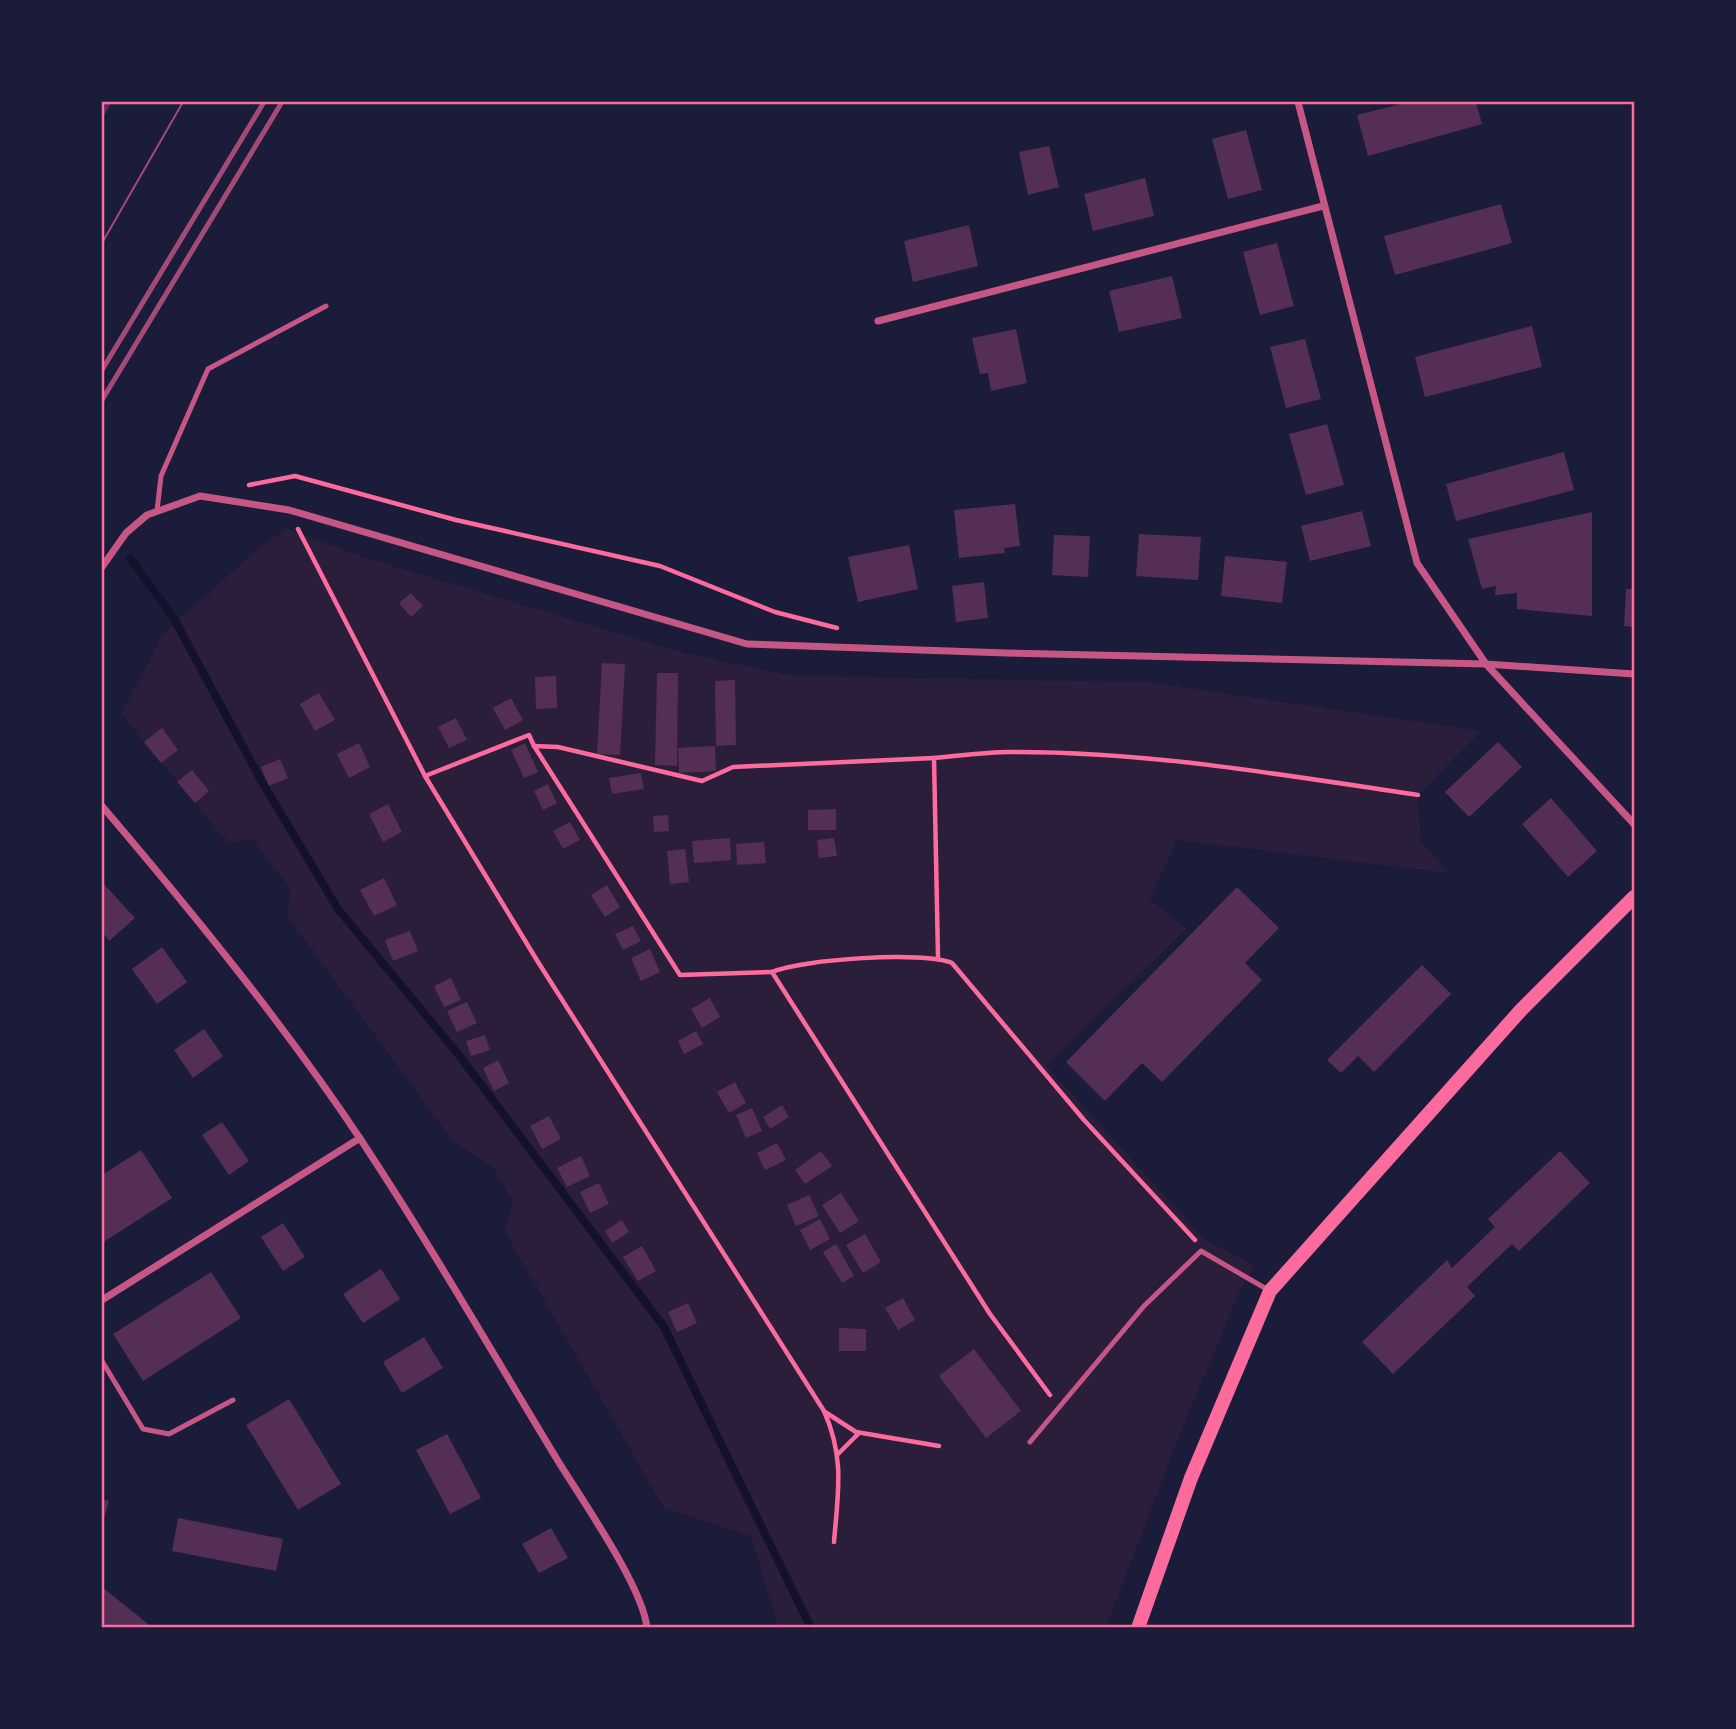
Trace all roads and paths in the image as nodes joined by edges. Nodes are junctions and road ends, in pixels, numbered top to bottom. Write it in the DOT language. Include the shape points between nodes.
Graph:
graph roads {
  1 [pos="1298,102"];
  2 [pos="1324,205"];
  3 [pos="326,306"];
  4 [pos="878,321"];
  5 [pos="241,487"];
  6 [pos="289,510"];
  7 [pos="157,511"];
  8 [pos="102,566"];
  9 [pos="849,632"];
  10 [pos="1486,664"];
  11 [pos="1634,674"];
  12 [pos="534,746"];
  13 [pos="934,758"];
  14 [pos="425,776"];
  15 [pos="1418,795"];
  16 [pos="102,806"];
  17 [pos="1634,824"];
  18 [pos="1634,897"];
  19 [pos="938,957"];
  20 [pos="772,972"];
  21 [pos="360,1139"];
  22 [pos="1200,1251"];
  23 [pos="1270,1291"];
  24 [pos="102,1300"];
  25 [pos="102,1361"];
  26 [pos="233,1400"];
  27 [pos="1058,1407"];
  28 [pos="824,1411"];
  29 [pos="860,1433"];
  30 [pos="1030,1442"];
  31 [pos="939,1447"];
  32 [pos="838,1454"];
  33 [pos="834,1542"];
  34 [pos="647,1628"];
  35 [pos="1138,1628"];
  1 -- 2 [label="street"];
  2 -- 4 [label="street"];
  2 -- 10 [label="street" via="1417,563"];
  3 -- 7 [label="lane" via="208,369 161,476"];
  5 -- 9 [label="path" via="295,476 456,520 660,566 775,612"];
  6 -- 7 [label="street" via="201,496"];
  6 -- 10 [label="street" via="747,644"];
  6 -- 14 [label="path"];
  7 -- 8 [label="street" via="126,533"];
  10 -- 11 [label="street"];
  10 -- 17 [label="street"];
  12 -- 13 [label="path" via="558,747 702,781 733,767"];
  12 -- 14 [label="path" via="529,735"];
  12 -- 20 [label="path" via="680,975"];
  13 -- 15 [label="path" via="1009,752 1104,757 1251,771"];
  13 -- 19 [label="path"];
  14 -- 28 [label="path"];
  16 -- 21 [label="street" via="201,922"];
  18 -- 23 [label="main road" via="1521,1010"];
  19 -- 20 [label="path" via="788,965"];
  19 -- 22 [label="path" via="952,963 1084,1119 1192,1235"];
  20 -- 27 [label="path" via="990,1314"];
  21 -- 24 [label="street"];
  21 -- 34 [label="street" via="617,1560 645,1609"];
  22 -- 23 [label="lane"];
  22 -- 27 [label="lane" via="1144,1306"];
  23 -- 35 [label="main road" via="1191,1478"];
  25 -- 26 [label="lane" via="143,1429 169,1434"];
  27 -- 30 [label="lane"];
  28 -- 29 [label="path"];
  28 -- 32 [label="path"];
  29 -- 31 [label="path"];
  29 -- 32 [label="path"];
  32 -- 33 [label="path" via="841,1468"];
}
